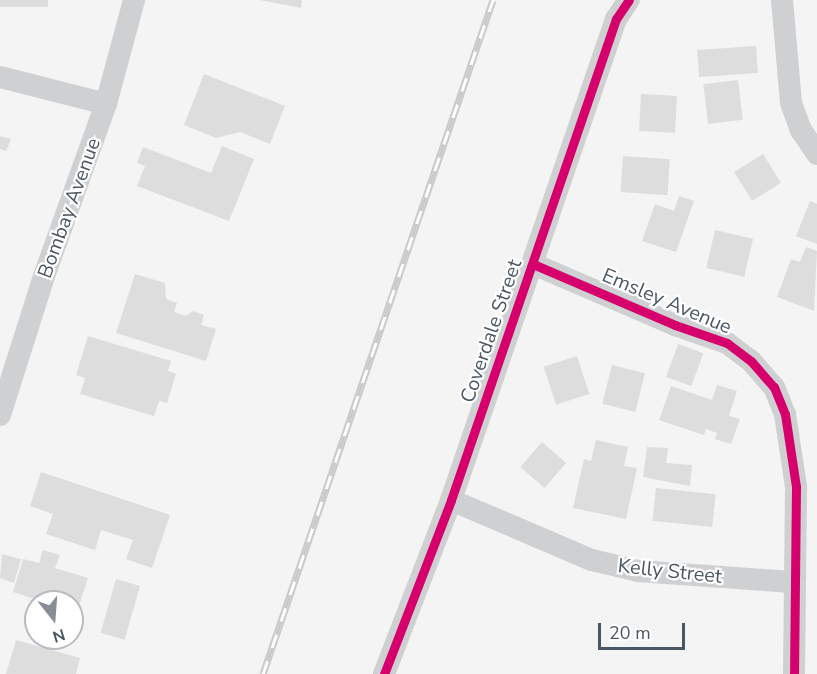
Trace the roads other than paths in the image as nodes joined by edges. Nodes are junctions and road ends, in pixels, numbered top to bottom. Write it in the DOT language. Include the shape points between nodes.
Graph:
graph roads {
  1 [pos="134,0"];
  2 [pos="629,0"];
  3 [pos="782,0"];
  4 [pos="0,77"];
  5 [pos="106,104"];
  6 [pos="817,154"];
  7 [pos="533,264"];
  8 [pos="2,403"];
  9 [pos="451,500"];
  10 [pos="793,582"];
  11 [pos="384,674"];
  12 [pos="794,674"];
  1 -- 5 [label="street, Bombay Avenue"];
  2 -- 7 [label="street, Coverdale Street" via="616,20"];
  3 -- 6 [label="street" via="791,103 801,130"];
  4 -- 5 [label="street"];
  5 -- 8 [label="street, Bombay Avenue"];
  7 -- 9 [label="street, Coverdale Street"];
  7 -- 10 [label="street, Emsley Avenue" via="675,326 727,343 751,361 774,387 785,414 794,476"];
  9 -- 10 [label="street, Kelly Street" via="592,560 638,571"];
  9 -- 11 [label="street, Coverdale Street"];
  10 -- 12 [label="street, Emsley Avenue"];
}
